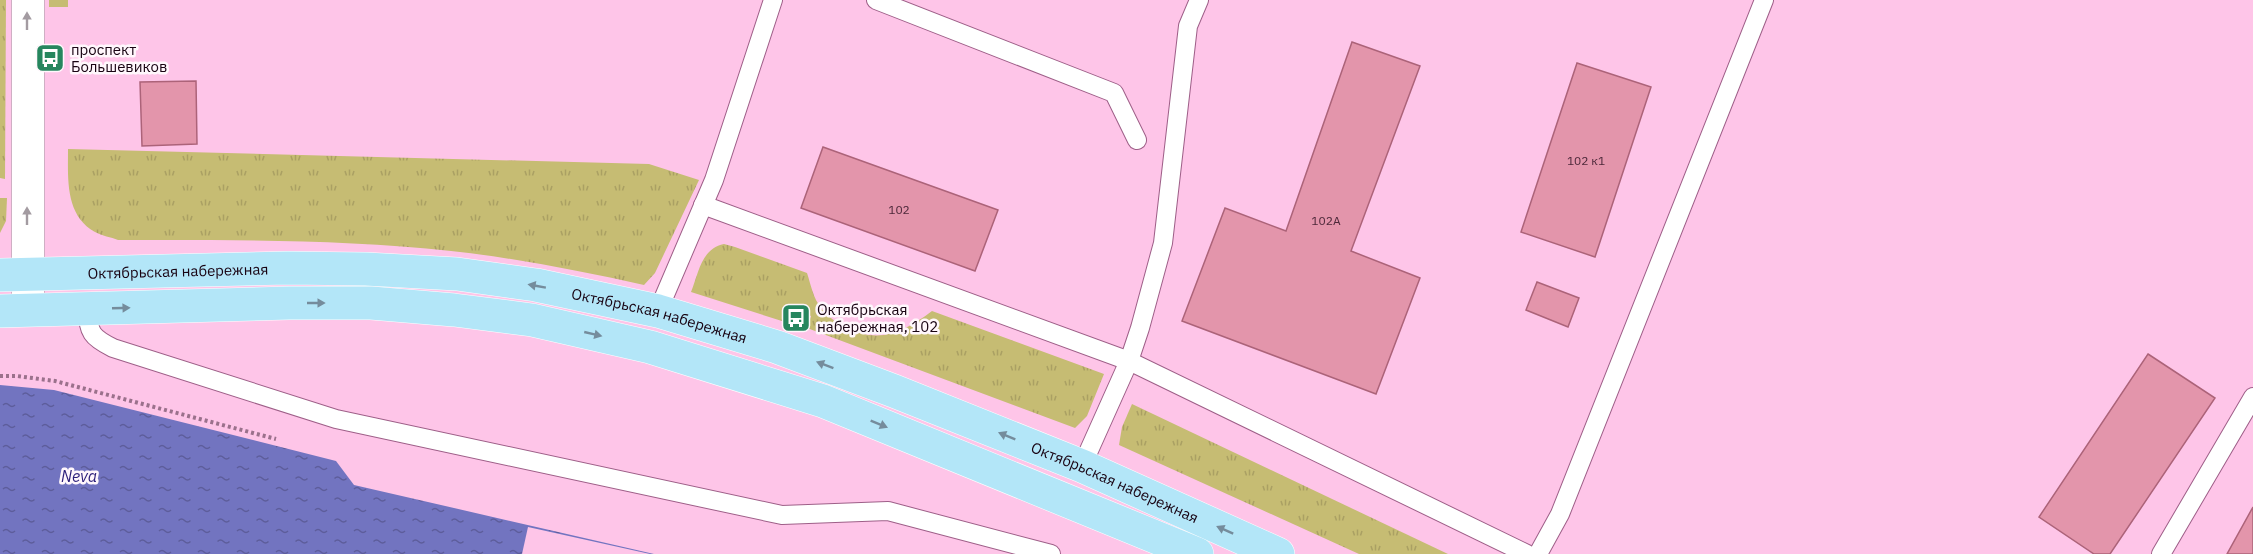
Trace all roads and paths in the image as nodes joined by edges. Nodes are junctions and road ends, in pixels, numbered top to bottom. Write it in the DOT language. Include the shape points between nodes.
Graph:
graph roads {
  1 [pos="27,0"];
  2 [pos="773,0"];
  3 [pos="876,0"];
  4 [pos="1199,0"];
  5 [pos="1764,0"];
  6 [pos="1137,140"];
  7 [pos="703,205"];
  8 [pos="14,275"];
  9 [pos="87,309"];
  10 [pos="14,310"];
  11 [pos="658,311"];
  12 [pos="1129,361"];
  13 [pos="0,376"];
  14 [pos="2253,397"];
  15 [pos="276,439"];
  16 [pos="1082,466"];
  17 [pos="1051,554"];
  18 [pos="1197,554"];
  19 [pos="1278,554"];
  20 [pos="1527,554"];
  21 [pos="1538,554"];
  22 [pos="2162,554"];
  8 -- 1 [label="main road, one-way"];
  2 -- 7 [label="lane"];
  3 -- 6 [label="lane" via="1114,93"];
  4 -- 12 [label="lane" via="1188,26 1163,243"];
  5 -- 21 [label="lane" via="1560,514"];
  7 -- 11 [label="lane"];
  7 -- 12 [label="lane"];
  8 -- 10 [label="main road"];
  11 -- 8 [label="main road, Октябрьская набережная, one-way" via="536,285 457,274 288,268"];
  9 -- 10 [label="main road"];
  9 -- 17 [label="lane" via="89,329 96,339 113,348 336,419 782,515 888,511"];
  9 -- 18 [label="main road, one-way" via="371,303 532,320 650,347 823,401"];
  16 -- 11 [label="main road, Октябрьская набережная, one-way" via="777,347"];
  12 -- 16 [label="lane"];
  12 -- 20 [label="lane"];
  13 -- 15 [label="path" via="55,381"];
  14 -- 22 [label="lane"];
  19 -- 16 [label="main road, Октябрьская набережная, one-way"];
}
